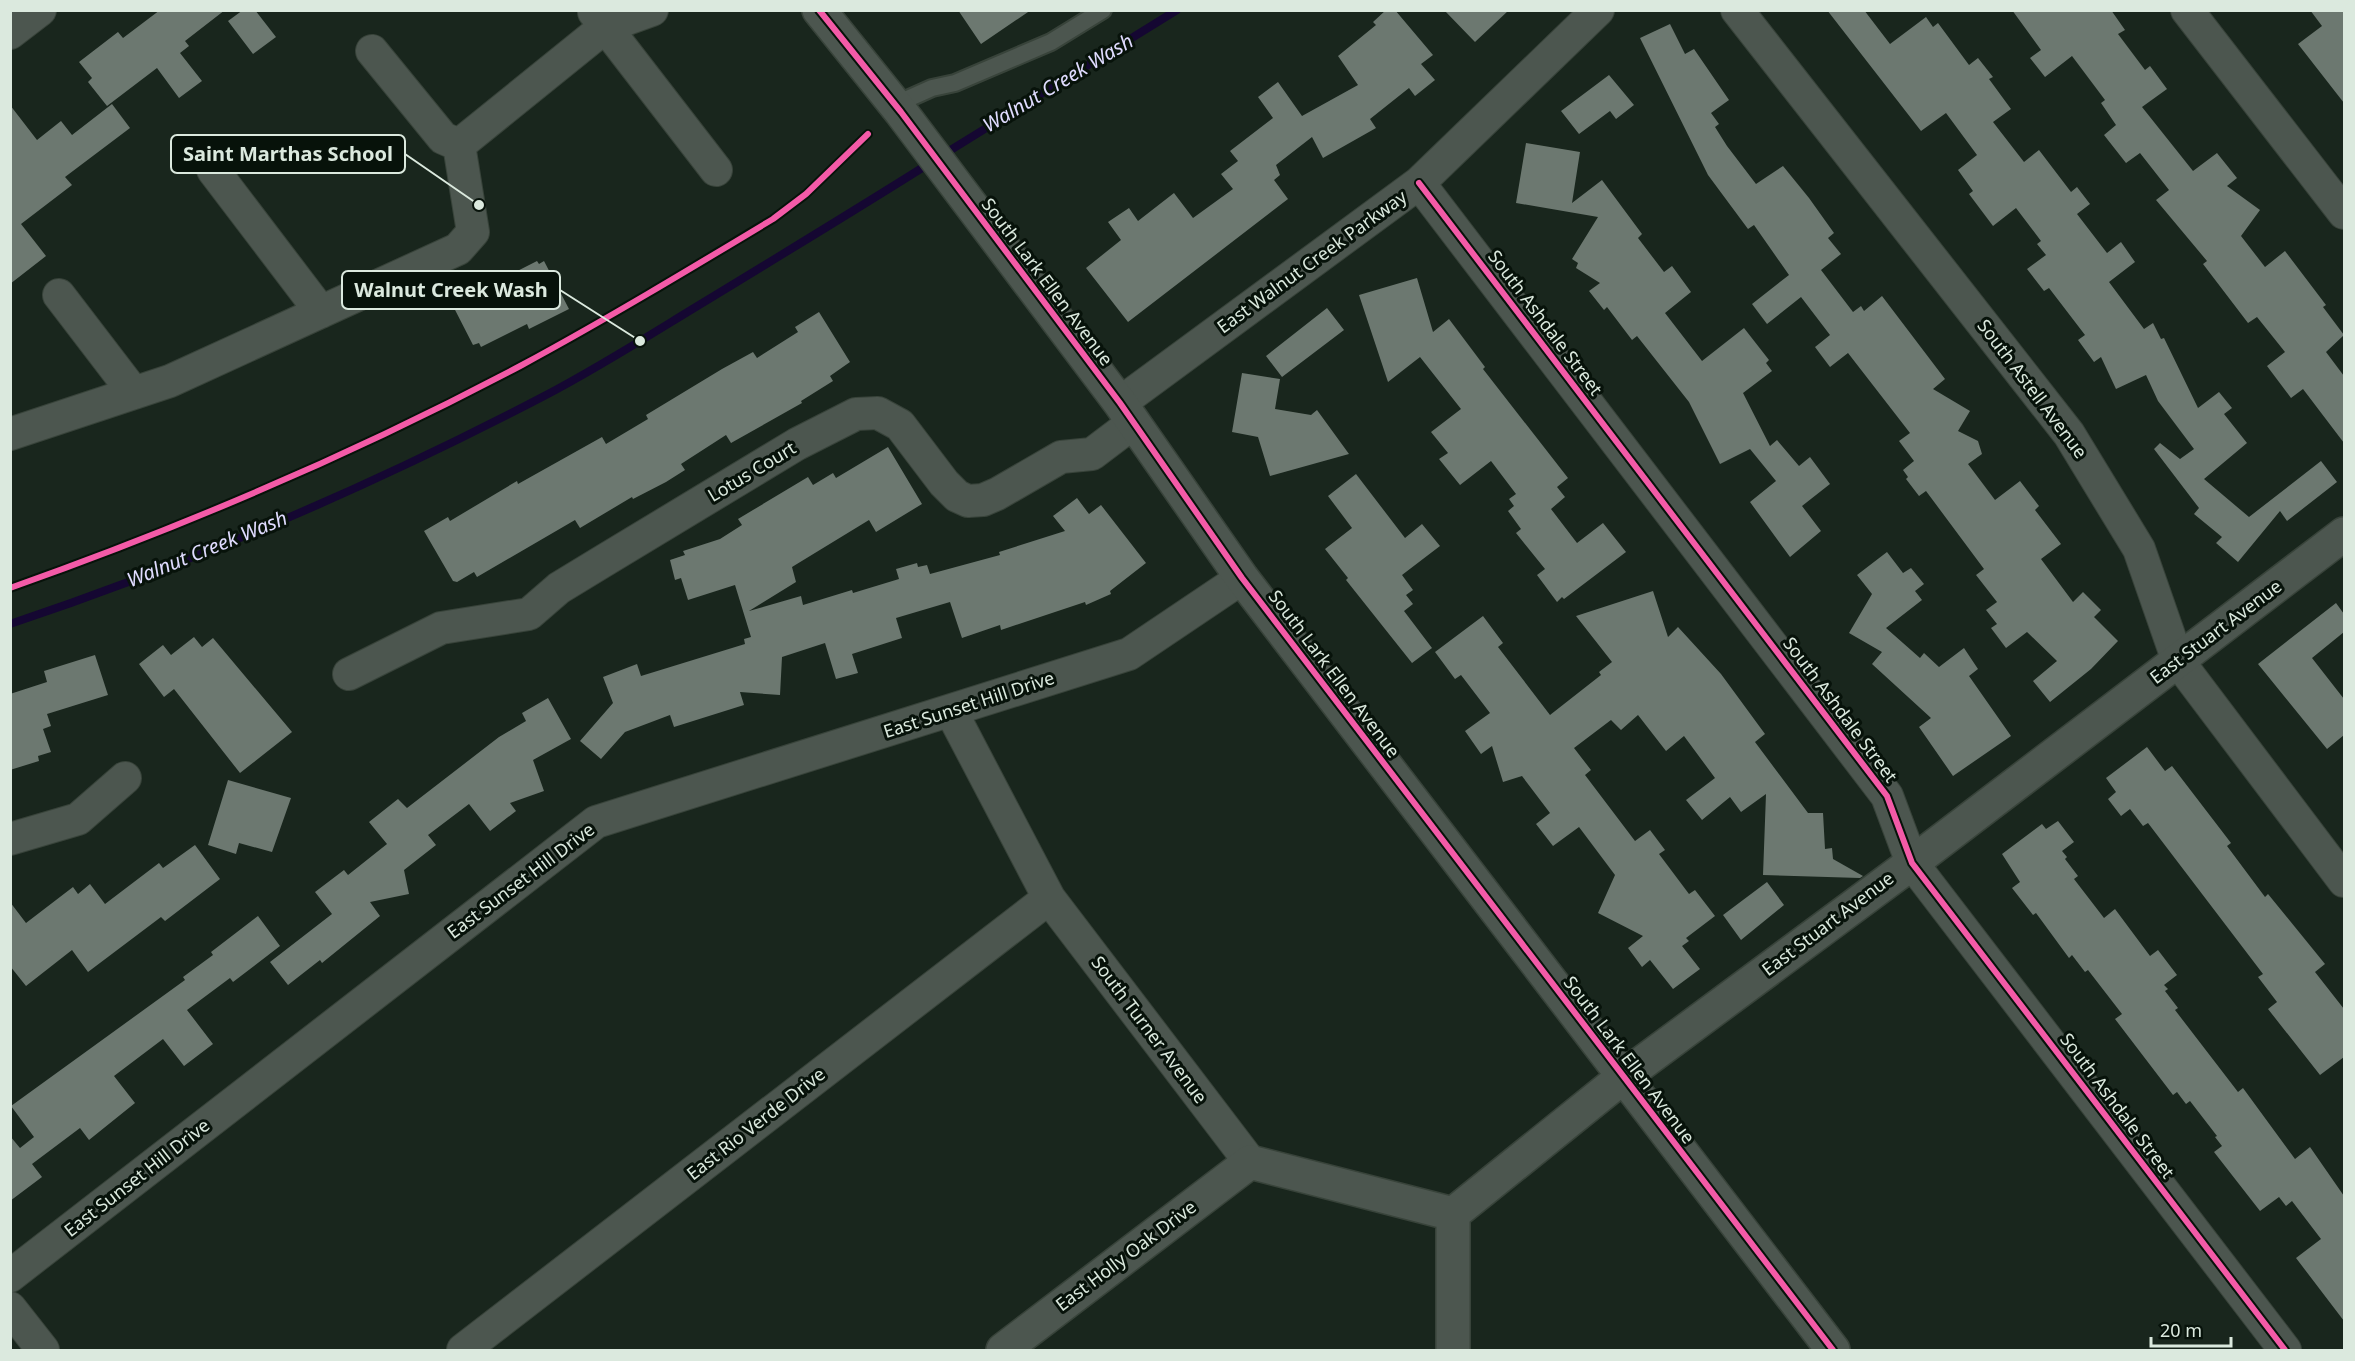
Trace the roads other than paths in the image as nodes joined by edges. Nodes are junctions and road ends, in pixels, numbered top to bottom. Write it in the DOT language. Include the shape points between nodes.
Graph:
graph roads {
  1 [pos="40,10"];
  2 [pos="652,10"];
  3 [pos="819,10"];
  4 [pos="1103,10"];
  5 [pos="1598,10"];
  6 [pos="1737,10"];
  7 [pos="2187,10"];
  8 [pos="604,16"];
  9 [pos="10,33"];
  10 [pos="372,51"];
  11 [pos="894,105"];
  12 [pos="459,145"];
  13 [pos="213,170"];
  14 [pos="716,170"];
  15 [pos="1419,183"];
  16 [pos="2344,213"];
  17 [pos="59,296"];
  18 [pos="321,312"];
  19 [pos="134,393"];
  20 [pos="1127,413"];
  21 [pos="10,434"];
  22 [pos="2344,534"];
  23 [pos="1242,578"];
  24 [pos="2178,661"];
  25 [pos="349,674"];
  26 [pos="951,711"];
  27 [pos="125,778"];
  28 [pos="10,840"];
  29 [pos="1912,863"];
  30 [pos="2344,881"];
  31 [pos="1049,898"];
  32 [pos="1623,1077"];
  33 [pos="1250,1162"];
  34 [pos="1453,1214"];
  35 [pos="10,1276"];
  36 [pos="10,1308"];
  37 [pos="43,1350"];
  38 [pos="464,1350"];
  39 [pos="1003,1350"];
  40 [pos="1452,1350"];
  41 [pos="1833,1350"];
  42 [pos="2284,1350"];
  1 -- 9 [label="street"];
  2 -- 8 [label="street"];
  3 -- 11 [label="street, South Lark Ellen Avenue"];
  4 -- 11 [label="lane" via="1052,42"];
  5 -- 15 [label="street, East Walnut Creek Parkway"];
  6 -- 24 [label="street, South Astell Avenue" via="2069,434 2139,549"];
  7 -- 16 [label="street"];
  8 -- 12 [label="street"];
  8 -- 14 [label="street"];
  10 -- 12 [label="street" via="443,138"];
  11 -- 20 [label="street, South Lark Ellen Avenue"];
  12 -- 18 [label="street" via="473,232 458,249"];
  13 -- 18 [label="street"];
  15 -- 20 [label="street, East Walnut Creek Parkway"];
  15 -- 29 [label="street, South Ashdale Street" via="1887,796"];
  17 -- 19 [label="street"];
  18 -- 19 [label="street" via="170,381"];
  19 -- 21 [label="street"];
  20 -- 23 [label="street, South Lark Ellen Avenue"];
  20 -- 25 [label="street, Lotus Court" via="1092,454 1061,457 997,494 968,501 944,483 900,425 878,413 856,414 797,444 559,588 529,614 441,628"];
  22 -- 24 [label="street, East Stuart Avenue"];
  23 -- 26 [label="street, East Sunset Hill Drive" via="1129,654"];
  23 -- 32 [label="street, South Lark Ellen Avenue"];
  24 -- 29 [label="street, East Stuart Avenue"];
  24 -- 30 [label="street, South Astell Avenue"];
  26 -- 31 [label="street, South Turner Avenue"];
  26 -- 35 [label="street, East Sunset Hill Drive" via="596,822"];
  27 -- 28 [label="street" via="78,819"];
  29 -- 32 [label="street, East Stuart Avenue"];
  29 -- 42 [label="street, South Ashdale Street"];
  31 -- 33 [label="street, South Turner Avenue"];
  31 -- 38 [label="street, East Rio Verde Drive"];
  32 -- 34 [label="street, East Stuart Avenue"];
  32 -- 41 [label="street, South Lark Ellen Avenue"];
  33 -- 34 [label="street"];
  33 -- 39 [label="street, East Holly Oak Drive"];
  34 -- 40 [label="street"];
  36 -- 37 [label="street"];
}
